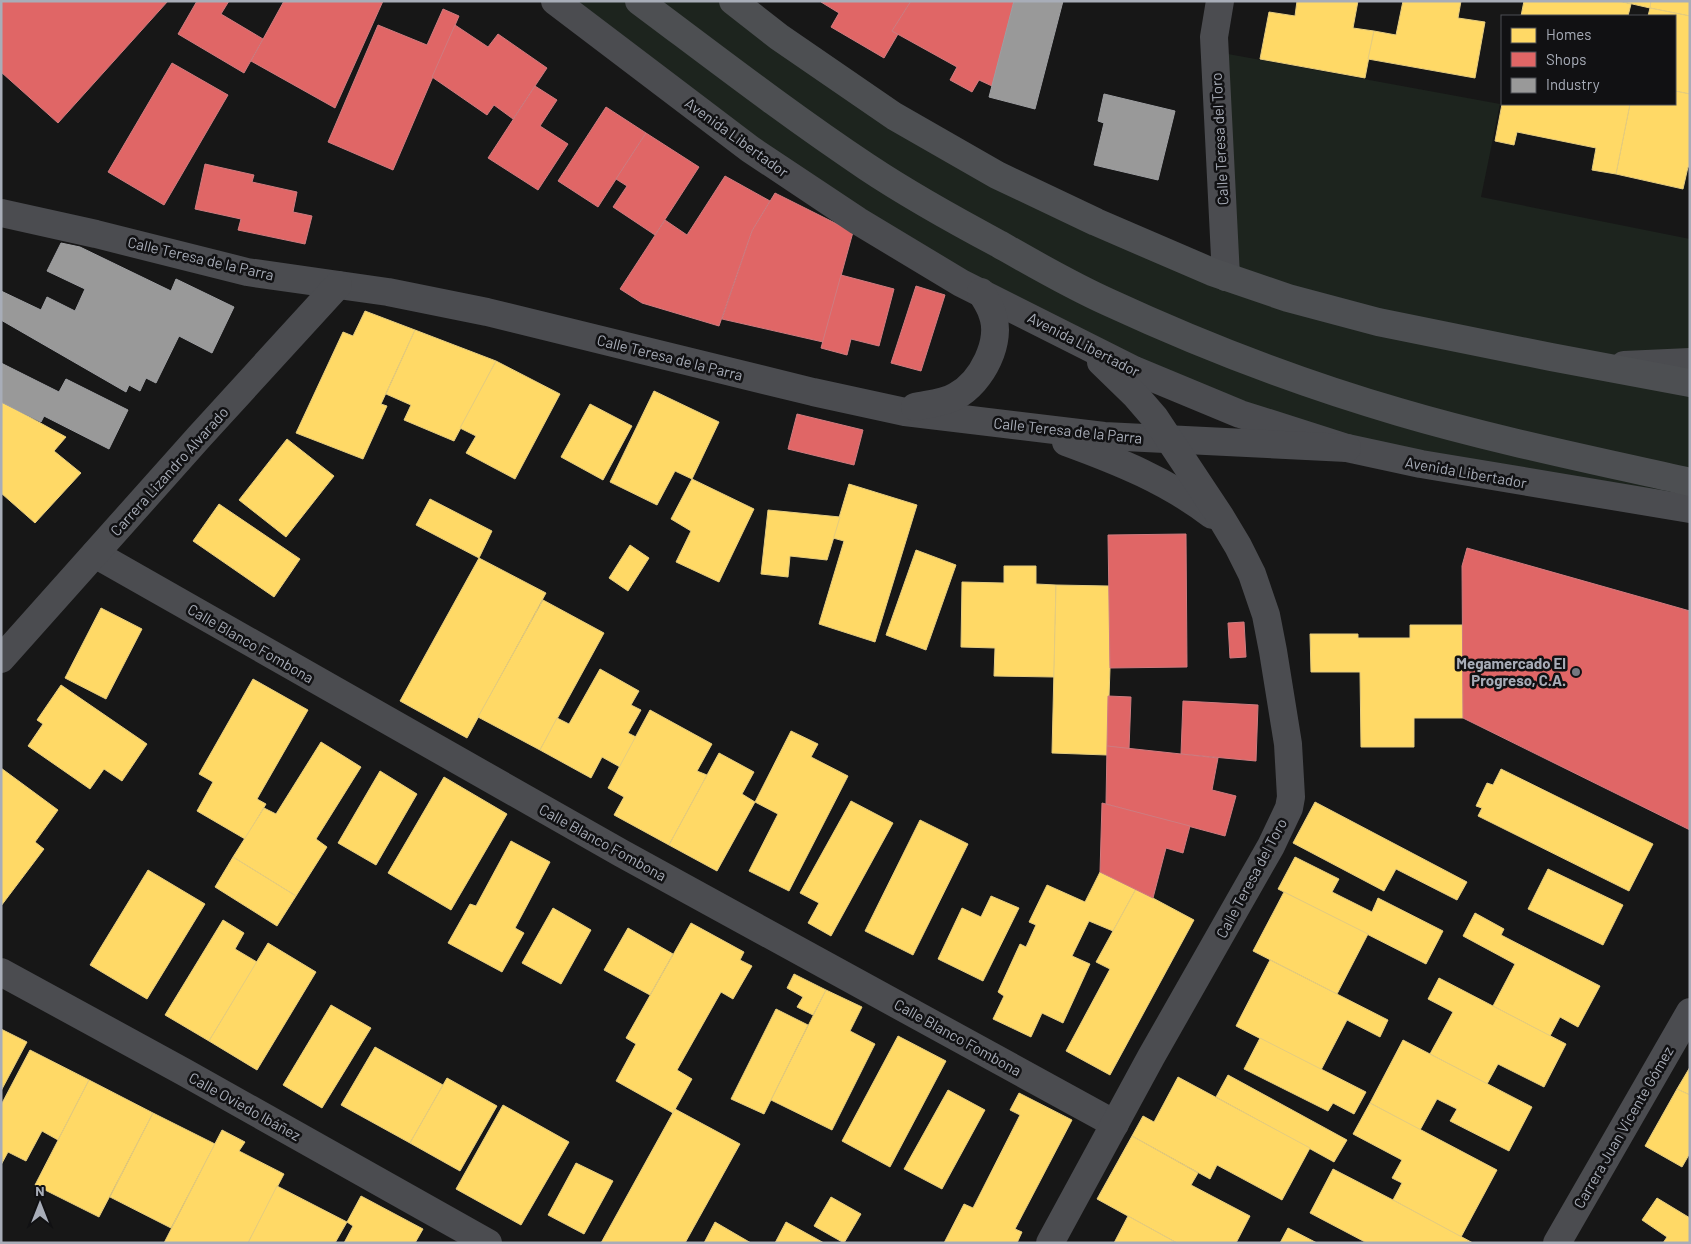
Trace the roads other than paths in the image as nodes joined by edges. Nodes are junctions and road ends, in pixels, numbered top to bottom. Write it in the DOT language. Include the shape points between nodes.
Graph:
graph roads {
  1 [pos="556,1"];
  2 [pos="639,1"];
  3 [pos="733,1"];
  4 [pos="1220,1"];
  5 [pos="1,213"];
  6 [pos="1226,277"];
  7 [pos="338,285"];
  8 [pos="981,292"];
  9 [pos="1084,346"];
  10 [pos="1690,362"];
  11 [pos="1598,366"];
  12 [pos="1690,383"];
  13 [pos="889,408"];
  14 [pos="1012,425"];
  15 [pos="1169,439"];
  16 [pos="1347,448"];
  17 [pos="1690,482"];
  18 [pos="1690,509"];
  19 [pos="1226,526"];
  20 [pos="95,554"];
  21 [pos="1,659"];
  22 [pos="1,972"];
  23 [pos="1690,1012"];
  24 [pos="1115,1124"];
  25 [pos="488,1243"];
  26 [pos="1050,1243"];
  27 [pos="1557,1243"];
  1 -- 8 [label="street, Avenida Libertador" via="750,149 858,221"];
  2 -- 17 [label="main road" via="867,168 957,222 1113,305 1319,387 1399,412"];
  3 -- 6 [label="main road" via="779,37 894,116 997,175 1096,222"];
  4 -- 6 [label="street, Calle Teresa del Toro" via="1214,52"];
  5 -- 7 [label="street, Calle Teresa de la Parra" via="247,272"];
  6 -- 11 [label="main road" via="1288,298 1378,322"];
  7 -- 13 [label="street, Calle Teresa de la Parra" via="487,312"];
  7 -- 20 [label="street, Carrera Lizandro Alvarado"];
  8 -- 9 [label="street, Avenida Libertador"];
  8 -- 13 [label="street" via="993,313 995,328 984,367 973,382 956,396 915,407"];
  9 -- 15 [label="street, Calle Teresa del Toro" via="1136,396"];
  9 -- 16 [label="street, Avenida Libertador" via="1240,414"];
  10 -- 11 [label="street"];
  11 -- 12 [label="main road"];
  13 -- 14 [label="street, Calle Teresa de la Parra"];
  14 -- 15 [label="street, Calle Teresa de la Parra" via="1104,436"];
  14 -- 19 [label="street" via="1112,459 1153,478 1192,500"];
  15 -- 16 [label="street, Calle Teresa de la Parra"];
  15 -- 19 [label="street, Calle Teresa del Toro"];
  16 -- 18 [label="street, Avenida Libertador" via="1466,472"];
  19 -- 24 [label="street, Calle Teresa del Toro" via="1252,574 1266,615 1288,744 1288,808 1271,846"];
  20 -- 21 [label="street, Carrera Lizandro Alvarado"];
  20 -- 24 [label="street, Calle Blanco Fombona" via="621,853"];
  22 -- 25 [label="street, Calle Oviedo Ibáñez"];
  23 -- 27 [label="street, Carrera Juan Vicente Gómez"];
  24 -- 26 [label="street, Calle Teresa del Toro"];
}
